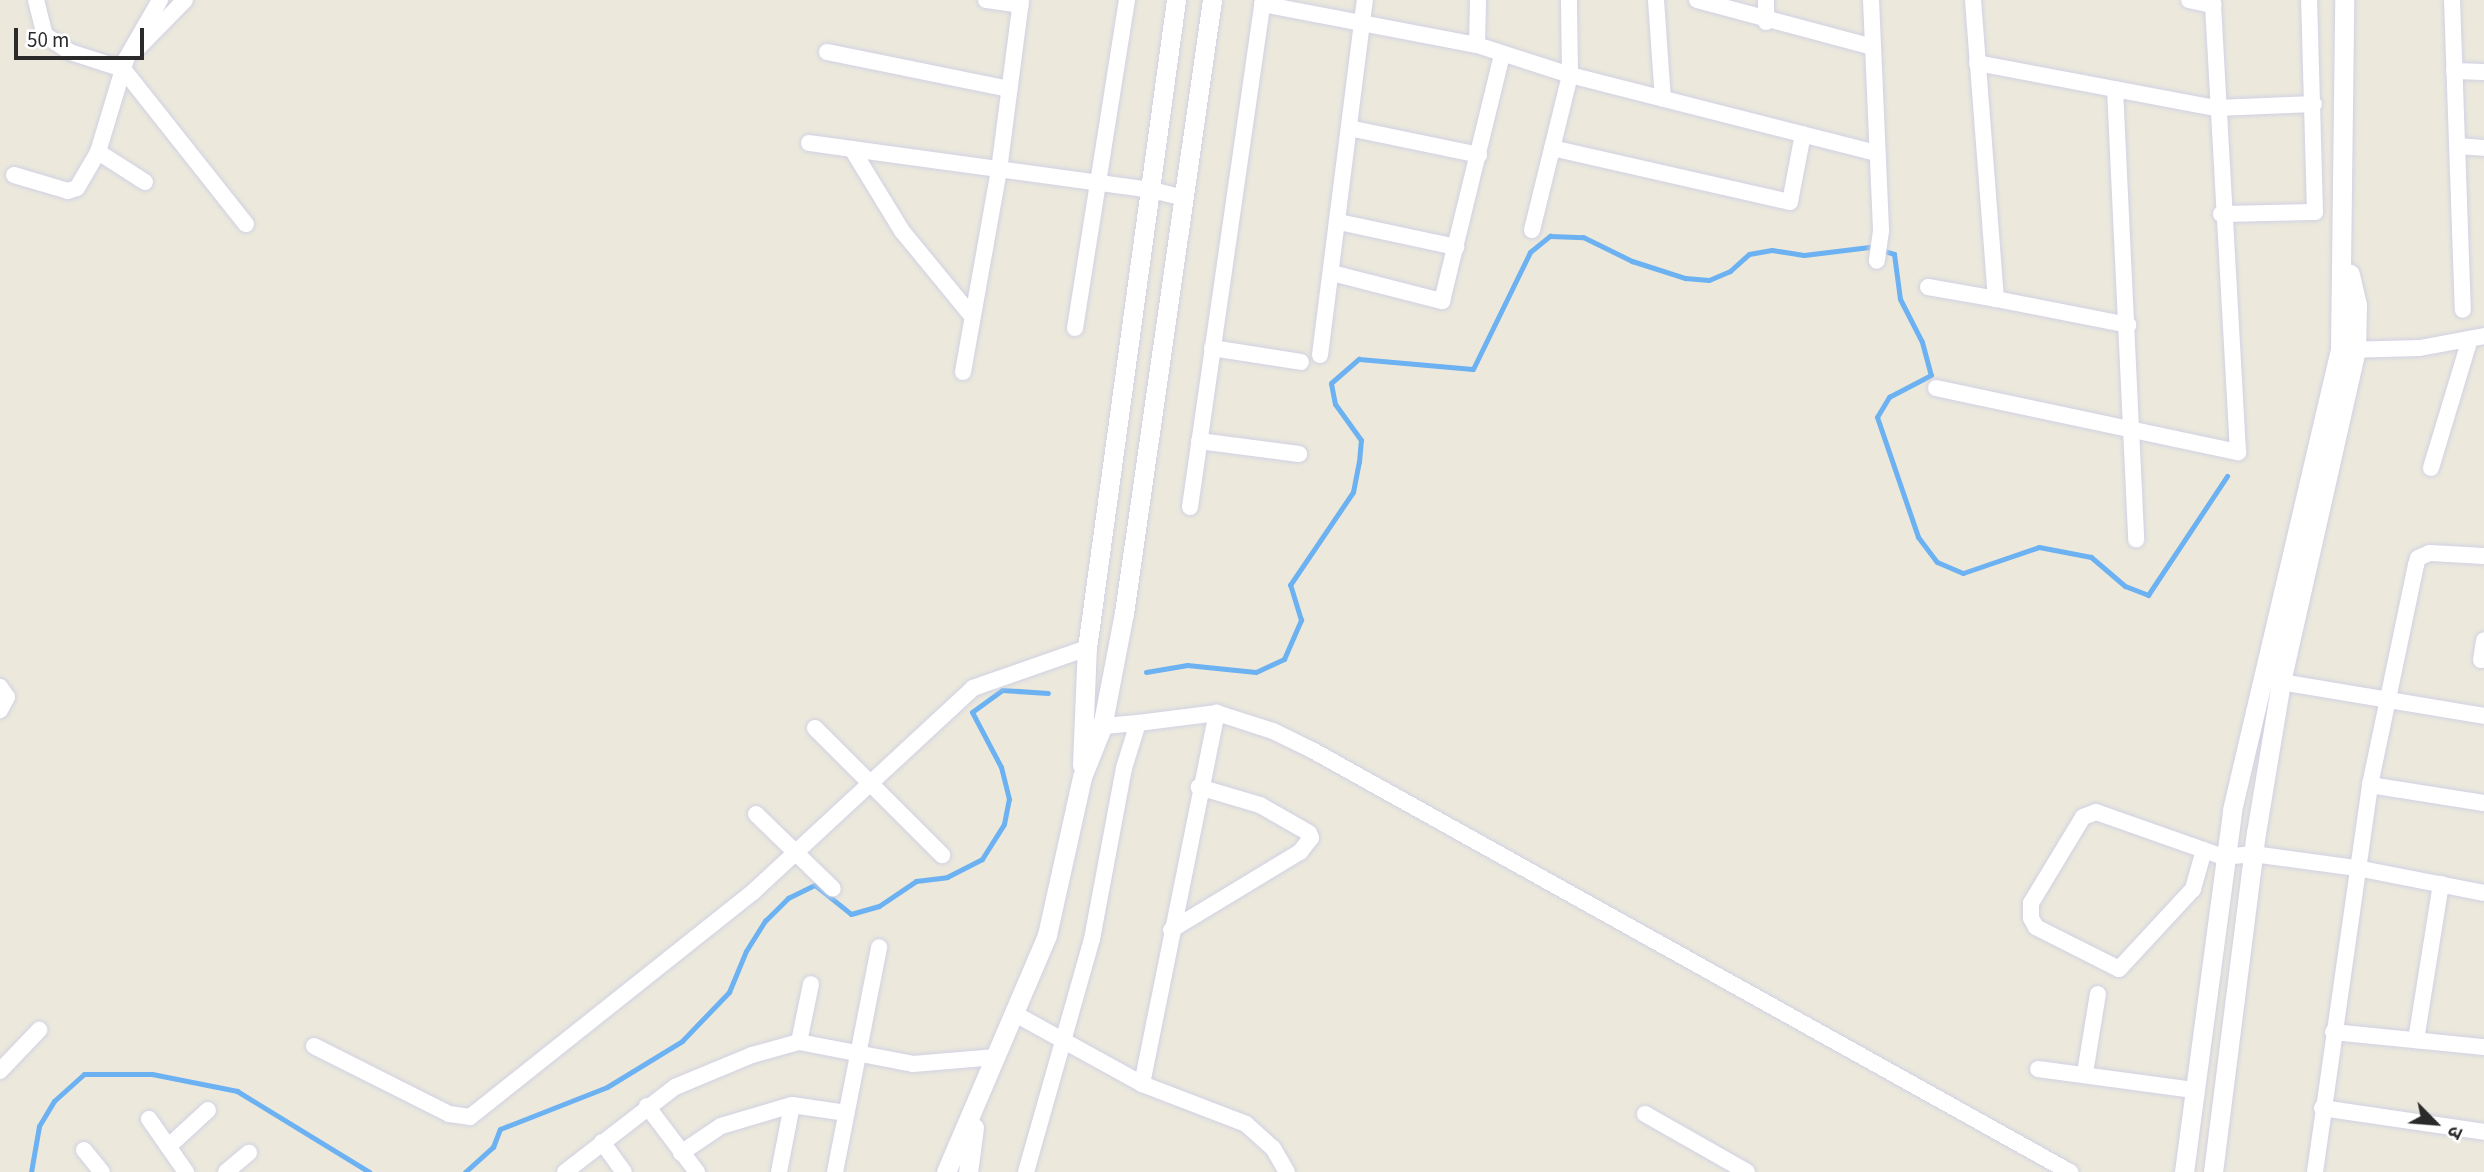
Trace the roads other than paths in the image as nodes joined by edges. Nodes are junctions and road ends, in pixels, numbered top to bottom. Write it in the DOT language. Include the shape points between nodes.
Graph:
graph roads {
  1 [pos="36,0"];
  2 [pos="160,0"];
  3 [pos="185,0"];
  4 [pos="986,0"];
  5 [pos="1127,0"];
  6 [pos="1177,0"];
  7 [pos="1212,0"];
  8 [pos="1365,0"];
  9 [pos="1478,0"];
  10 [pos="1569,0"];
  11 [pos="1656,0"];
  12 [pos="1697,0"];
  13 [pos="1766,0"];
  14 [pos="1871,0"];
  15 [pos="1973,0"];
  16 [pos="2189,0"];
  17 [pos="2309,0"];
  18 [pos="2344,0"];
  19 [pos="2452,0"];
  20 [pos="1263,2"];
  21 [pos="1021,3"];
  22 [pos="2213,3"];
  23 [pos="1766,22"];
  24 [pos="1361,26"];
  25 [pos="1477,45"];
  26 [pos="1872,47"];
  27 [pos="827,52"];
  28 [pos="1502,54"];
  29 [pos="1977,63"];
  30 [pos="125,64"];
  31 [pos="2454,71"];
  32 [pos="2484,72"];
  33 [pos="1570,75"];
  34 [pos="1009,89"];
  35 [pos="2115,89"];
  36 [pos="1663,99"];
  37 [pos="2314,104"];
  38 [pos="2216,108"];
  39 [pos="1349,128"];
  40 [pos="1804,134"];
  41 [pos="809,143"];
  42 [pos="2457,146"];
  43 [pos="1552,148"];
  44 [pos="2484,148"];
  45 [pos="852,149"];
  46 [pos="98,152"];
  47 [pos="1877,153"];
  48 [pos="1479,155"];
  49 [pos="999,170"];
  50 [pos="14,175"];
  51 [pos="145,182"];
  52 [pos="1100,183"];
  53 [pos="1152,190"];
  54 [pos="1183,198"];
  55 [pos="2221,214"];
  56 [pos="1339,222"];
  57 [pos="246,224"];
  58 [pos="1532,230"];
  59 [pos="1456,247"];
  60 [pos="1877,261"];
  61 [pos="1332,273"];
  62 [pos="1928,287"];
  63 [pos="1996,299"];
  64 [pos="2463,310"];
  65 [pos="971,315"];
  66 [pos="2128,325"];
  67 [pos="1075,328"];
  68 [pos="2476,339"];
  69 [pos="2348,342"];
  70 [pos="1212,348"];
  71 [pos="1320,355"];
  72 [pos="1301,362"];
  73 [pos="963,372"];
  74 [pos="1936,388"];
  75 [pos="2134,434"];
  76 [pos="1199,440"];
  77 [pos="1300,454"];
  78 [pos="2431,468"];
  79 [pos="2314,492"];
  80 [pos="1190,506"];
  81 [pos="2136,540"];
  82 [pos="2484,556"];
  83 [pos="2484,640"];
  84 [pos="1087,648"];
  85 [pos="2481,660"];
  86 [pos="2260,679"];
  87 [pos="2281,682"];
  88 [pos="0,687"];
  89 [pos="2388,703"];
  90 [pos="0,709"];
  91 [pos="1217,713"];
  92 [pos="2484,716"];
  93 [pos="1138,723"];
  94 [pos="1092,727"];
  95 [pos="816,728"];
  96 [pos="871,783"];
  97 [pos="2370,785"];
  98 [pos="1199,787"];
  99 [pos="2484,803"];
  100 [pos="756,814"];
  101 [pos="2204,850"];
  102 [pos="796,853"];
  103 [pos="2253,854"];
  104 [pos="942,855"];
  105 [pos="2224,857"];
  106 [pos="2357,868"];
  107 [pos="2441,884"];
  108 [pos="833,888"];
  109 [pos="2484,893"];
  110 [pos="1171,930"];
  111 [pos="879,947"];
  112 [pos="811,984"];
  113 [pos="2098,994"];
  114 [pos="1017,1015"];
  115 [pos="39,1030"];
  116 [pos="2333,1032"];
  117 [pos="2416,1040"];
  118 [pos="1060,1041"];
  119 [pos="799,1042"];
  120 [pos="314,1046"];
  121 [pos="2484,1047"];
  122 [pos="858,1051"];
  123 [pos="996,1057"];
  124 [pos="2038,1069"];
  125 [pos="0,1071"];
  126 [pos="2085,1073"];
  127 [pos="1142,1084"];
  128 [pos="2194,1090"];
  129 [pos="792,1105"];
  130 [pos="977,1105"];
  131 [pos="647,1106"];
  132 [pos="2322,1108"];
  133 [pos="208,1111"];
  134 [pos="846,1114"];
  135 [pos="1645,1114"];
  136 [pos="149,1119"];
  137 [pos="2484,1132"];
  138 [pos="602,1142"];
  139 [pos="169,1146"];
  140 [pos="84,1150"];
  141 [pos="249,1153"];
  142 [pos="681,1153"];
  143 [pos="102,1172"];
  144 [pos="186,1172"];
  145 [pos="226,1172"];
  146 [pos="565,1172"];
  147 [pos="624,1172"];
  148 [pos="697,1172"];
  149 [pos="779,1172"];
  150 [pos="835,1172"];
  151 [pos="946,1172"];
  152 [pos="968,1172"];
  153 [pos="1026,1172"];
  154 [pos="1287,1172"];
  155 [pos="1747,1172"];
  156 [pos="2070,1172"];
  157 [pos="2184,1172"];
  158 [pos="2213,1172"];
  159 [pos="2315,1172"];
  1 -- 30 [label="street" via="45,35 55,44"];
  2 -- 30 [label="street"];
  3 -- 30 [label="street"];
  4 -- 21 [label="street"];
  5 -- 52 [label="street"];
  6 -- 53 [label="street"];
  7 -- 54 [label="street"];
  8 -- 24 [label="street"];
  9 -- 25 [label="street"];
  10 -- 33 [label="street"];
  11 -- 36 [label="street"];
  12 -- 23 [label="street"];
  13 -- 23 [label="street"];
  14 -- 26 [label="street"];
  15 -- 29 [label="street"];
  16 -- 22 [label="street"];
  17 -- 37 [label="street"];
  18 -- 69 [label="street" via="2343,245 2350,305"];
  19 -- 31 [label="street"];
  20 -- 24 [label="street"];
  20 -- 70 [label="street"];
  21 -- 34 [label="street"];
  22 -- 38 [label="street"];
  23 -- 26 [label="street"];
  24 -- 25 [label="street"];
  24 -- 39 [label="street"];
  25 -- 28 [label="street"];
  26 -- 47 [label="street"];
  27 -- 34 [label="street"];
  28 -- 33 [label="street"];
  28 -- 48 [label="street"];
  29 -- 35 [label="street"];
  29 -- 63 [label="street"];
  30 -- 46 [label="street"];
  30 -- 57 [label="street"];
  31 -- 32 [label="street"];
  31 -- 42 [label="street"];
  33 -- 36 [label="street"];
  33 -- 43 [label="street"];
  34 -- 49 [label="street"];
  35 -- 38 [label="street"];
  35 -- 66 [label="street"];
  36 -- 40 [label="street"];
  37 -- 38 [label="street"];
  37 -- 55 [label="street" via="2315,212"];
  38 -- 55 [label="street"];
  39 -- 48 [label="street"];
  39 -- 56 [label="street"];
  40 -- 43 [label="street" via="1790,202"];
  40 -- 47 [label="street"];
  41 -- 45 [label="street"];
  42 -- 44 [label="street"];
  42 -- 64 [label="street"];
  43 -- 58 [label="street"];
  45 -- 49 [label="street"];
  45 -- 65 [label="street" via="902,231"];
  46 -- 50 [label="street" via="77,188 68,191"];
  46 -- 51 [label="street"];
  47 -- 60 [label="street" via="1881,231"];
  48 -- 59 [label="street"];
  49 -- 52 [label="street"];
  49 -- 65 [label="street"];
  52 -- 53 [label="street"];
  52 -- 67 [label="street"];
  53 -- 54 [label="street"];
  53 -- 84 [label="street"];
  54 -- 94 [label="street" via="1124,613"];
  55 -- 75 [label="street" via="2238,452"];
  56 -- 59 [label="street"];
  56 -- 61 [label="street"];
  59 -- 61 [label="street" via="1442,301"];
  61 -- 71 [label="street"];
  62 -- 63 [label="street"];
  63 -- 66 [label="street"];
  65 -- 73 [label="street"];
  66 -- 75 [label="street"];
  68 -- 69 [label="street"];
  68 -- 78 [label="street"];
  69 -- 79 [label="street"];
  70 -- 72 [label="street"];
  70 -- 76 [label="street"];
  74 -- 75 [label="street"];
  75 -- 81 [label="street"];
  76 -- 77 [label="street"];
  76 -- 80 [label="street"];
  79 -- 86 [label="street"];
  79 -- 87 [label="street"];
  82 -- 89 [label="street" via="2430,553 2418,558"];
  83 -- 85 [label="street"];
  84 -- 94 [label="street"];
  84 -- 96 [label="street" via="973,688"];
  86 -- 87 [label="street"];
  86 -- 105 [label="street"];
  87 -- 89 [label="street"];
  87 -- 103 [label="street"];
  88 -- 90 [label="street" via="7,696"];
  89 -- 92 [label="street"];
  89 -- 97 [label="street"];
  91 -- 93 [label="street"];
  91 -- 98 [label="street"];
  91 -- 156 [label="street" via="1273,731 1312,750"];
  93 -- 94 [label="street"];
  93 -- 118 [label="street" via="1124,768 1092,939"];
  94 -- 114 [label="street" via="1053,914"];
  95 -- 96 [label="street"];
  96 -- 102 [label="street"];
  96 -- 104 [label="street"];
  97 -- 99 [label="street"];
  97 -- 106 [label="street"];
  98 -- 110 [label="street"];
  98 -- 110 [label="street" via="1260,805 1309,832 1311,838 1300,852"];
  100 -- 102 [label="street"];
  101 -- 101 [label="street" via="2088,812 2031,903 2031,918 2036,927 2119,969 2193,889"];
  101 -- 105 [label="street"];
  102 -- 108 [label="street"];
  102 -- 120 [label="street" via="470,1117 449,1114"];
  103 -- 105 [label="street"];
  103 -- 106 [label="street"];
  103 -- 158 [label="street"];
  105 -- 128 [label="street"];
  106 -- 107 [label="street"];
  106 -- 116 [label="street"];
  107 -- 109 [label="street"];
  107 -- 117 [label="street"];
  110 -- 127 [label="street"];
  111 -- 122 [label="street"];
  112 -- 119 [label="street"];
  113 -- 126 [label="street"];
  114 -- 118 [label="street"];
  114 -- 123 [label="street"];
  115 -- 125 [label="street"];
  116 -- 117 [label="street"];
  116 -- 132 [label="street"];
  117 -- 121 [label="street"];
  118 -- 127 [label="street"];
  118 -- 153 [label="street"];
  119 -- 122 [label="street"];
  119 -- 131 [label="street" via="739,1060 675,1087"];
  122 -- 123 [label="street" via="913,1064"];
  122 -- 134 [label="street"];
  123 -- 130 [label="street"];
  124 -- 126 [label="street"];
  126 -- 128 [label="street"];
  127 -- 154 [label="street" via="1246,1124 1273,1148"];
  128 -- 157 [label="street"];
  129 -- 134 [label="street"];
  129 -- 142 [label="street" via="721,1126"];
  129 -- 149 [label="street"];
  130 -- 151 [label="street"];
  130 -- 152 [label="street"];
  131 -- 138 [label="street"];
  131 -- 142 [label="street"];
  132 -- 137 [label="street"];
  132 -- 159 [label="street"];
  133 -- 139 [label="street"];
  134 -- 150 [label="street"];
  135 -- 155 [label="street"];
  136 -- 139 [label="street"];
  138 -- 146 [label="street"];
  138 -- 147 [label="street"];
  139 -- 144 [label="street"];
  140 -- 143 [label="street"];
  141 -- 145 [label="street"];
  142 -- 148 [label="street"];
}
